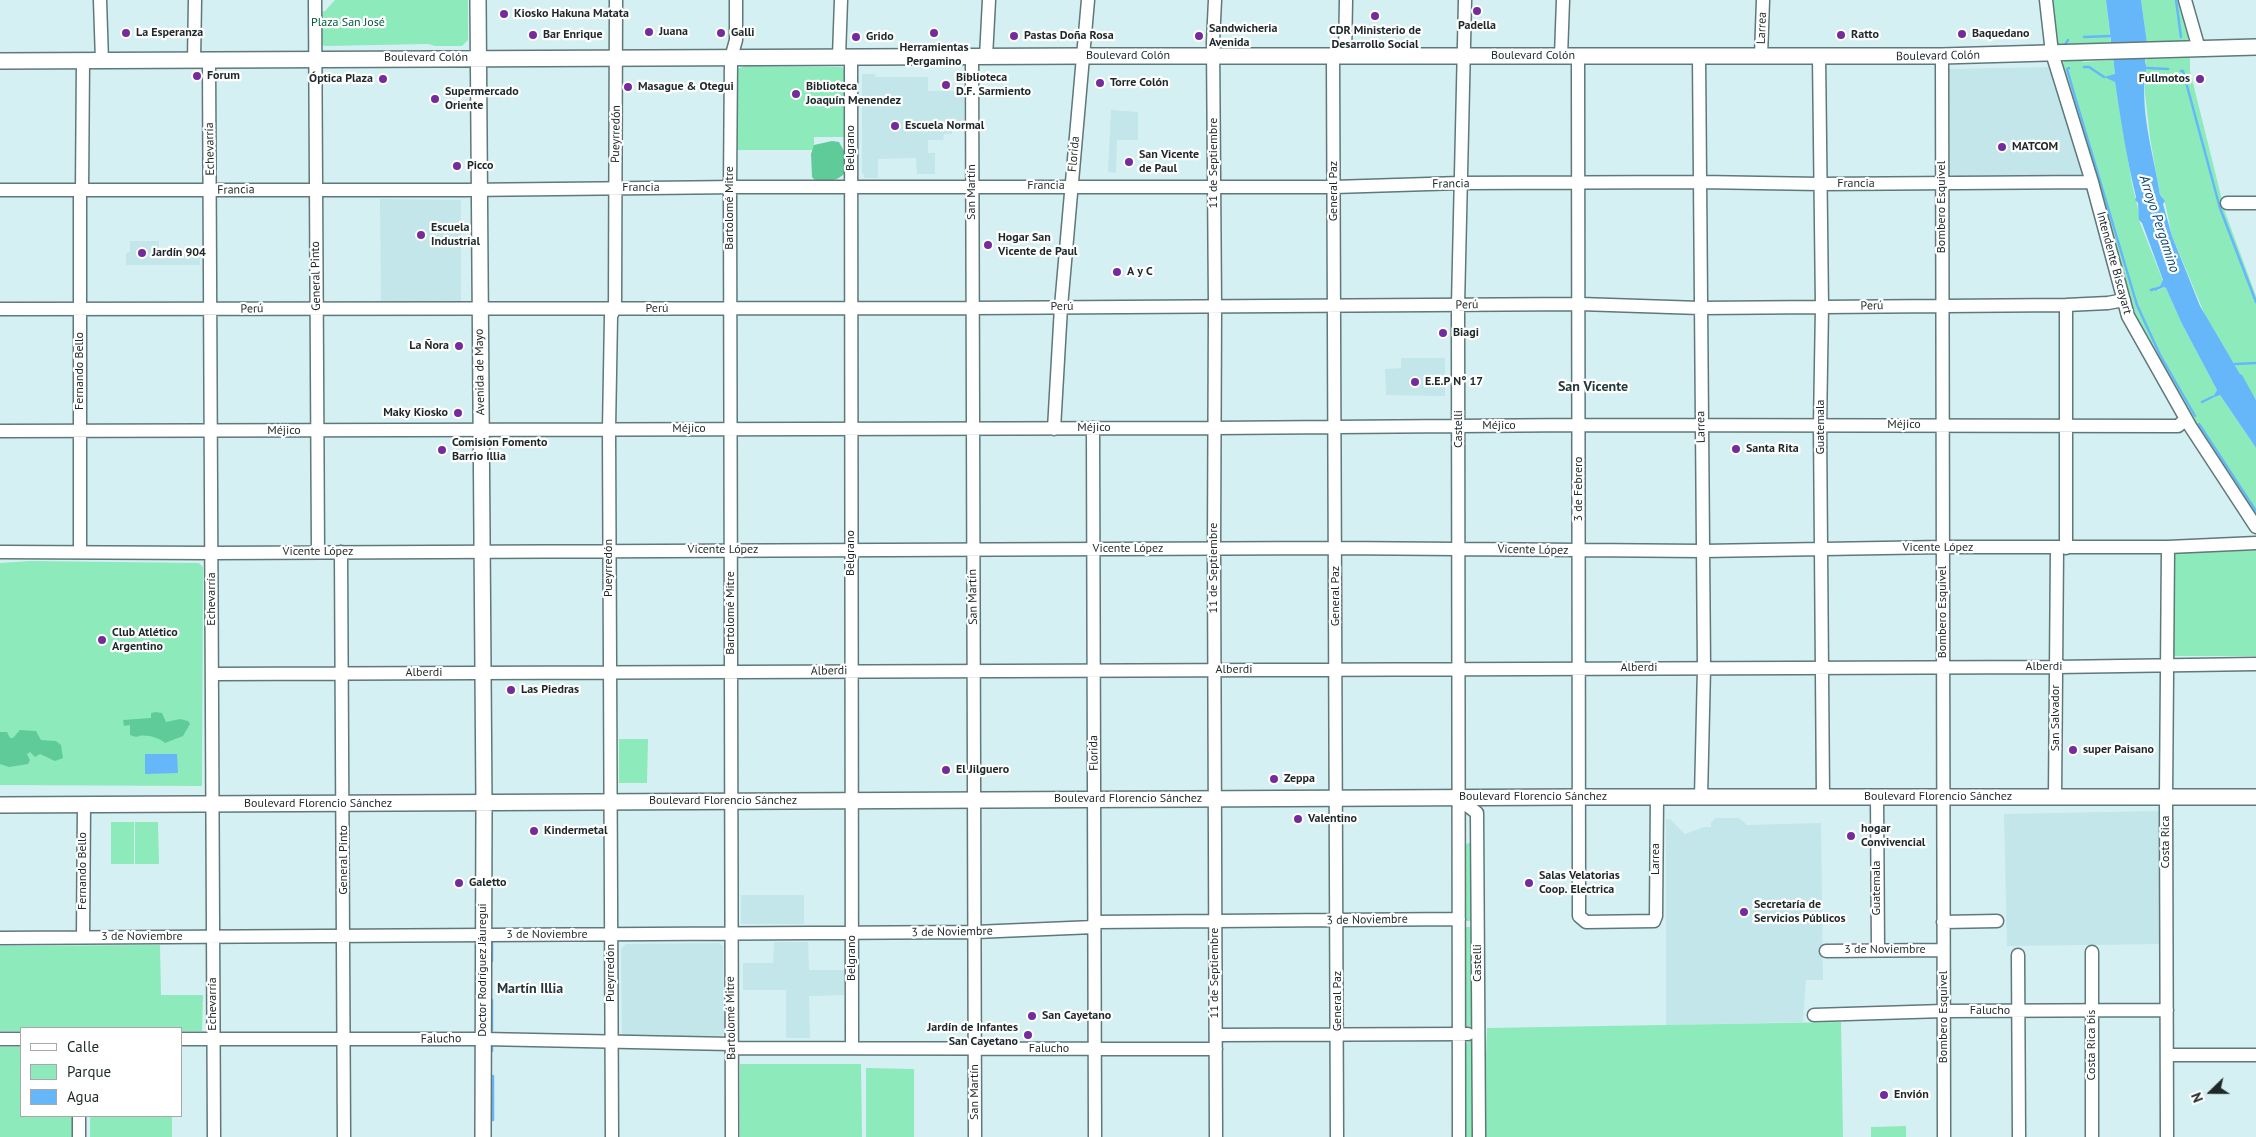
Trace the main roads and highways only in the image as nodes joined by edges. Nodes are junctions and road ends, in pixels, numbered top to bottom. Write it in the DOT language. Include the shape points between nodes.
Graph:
graph roads {
  1 [pos="478,0"];
  2 [pos="2256,47"];
  3 [pos="478,58"];
  4 [pos="0,61"];
  5 [pos="2256,797"];
  6 [pos="484,804"];
  7 [pos="0,805"];
  8 [pos="483,1137"];
  1 -- 3 [label="main road, Avenida de Mayo"];
  2 -- 3 [label="main road, Boulevard Colón" via="1942,56"];
  3 -- 4 [label="main road, Boulevard Colón"];
  3 -- 6 [label="main road, Avenida de Mayo"];
  5 -- 6 [label="main road, Boulevard Florencio Sánchez" via="1215,798"];
  6 -- 7 [label="main road, Boulevard Florencio Sánchez"];
  6 -- 8 [label="main road, Doctor Rodríguez Jáuregui"];
}
